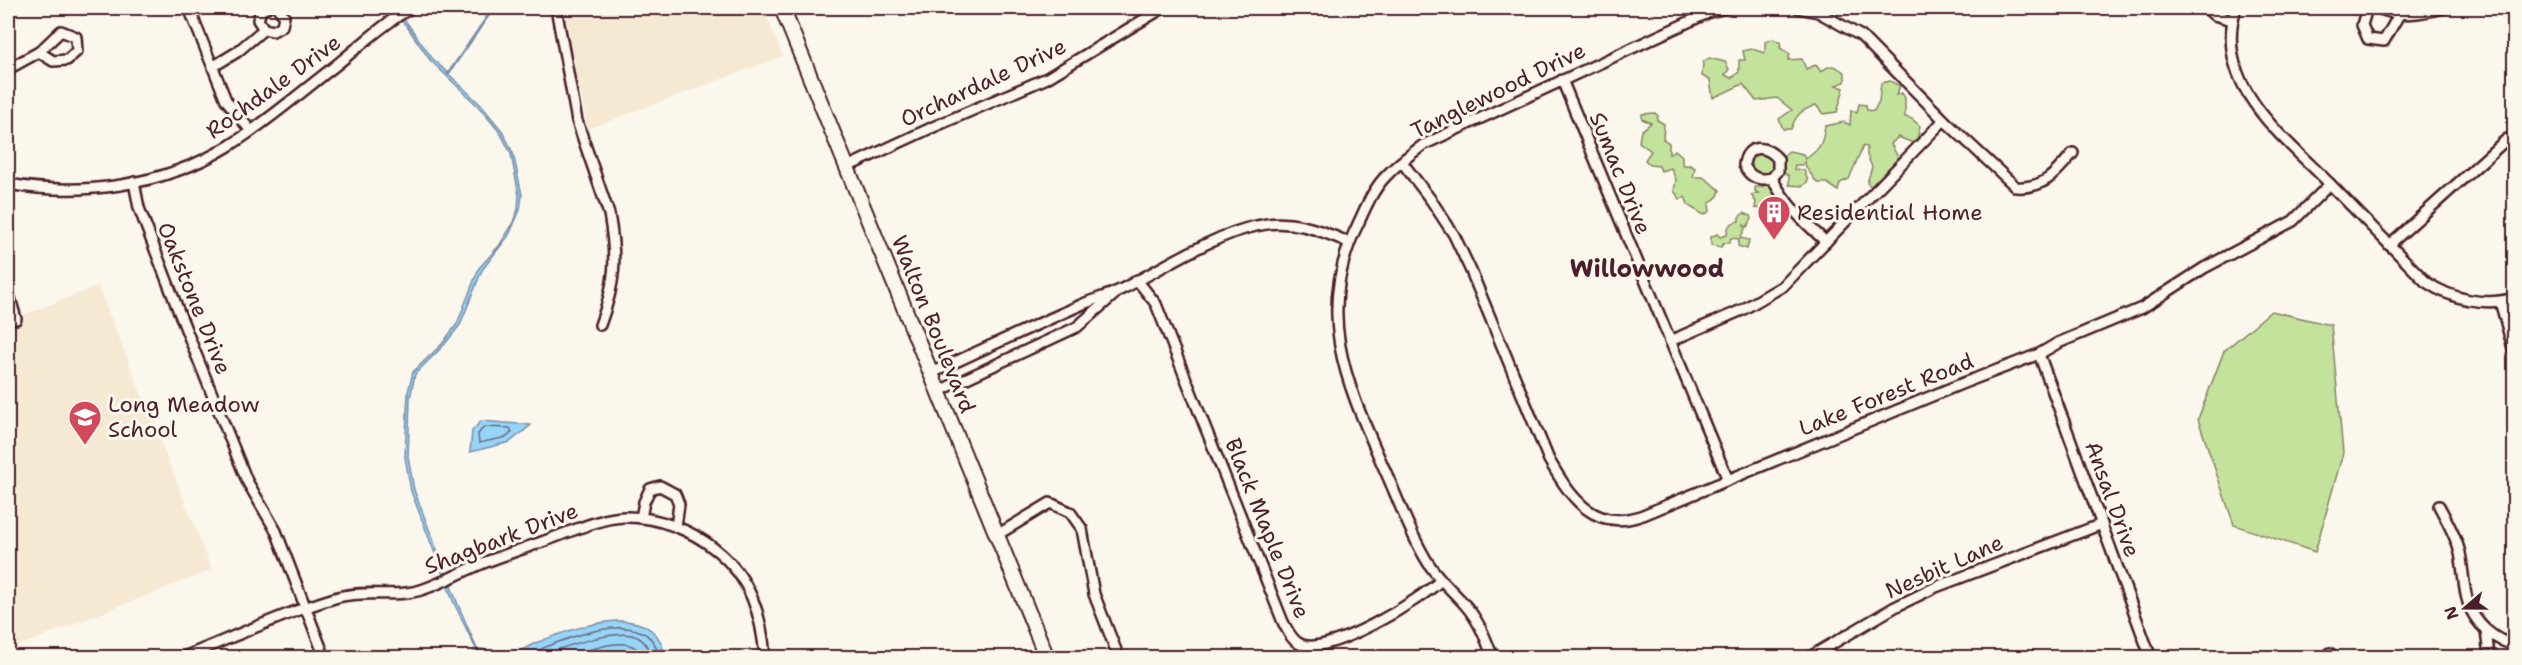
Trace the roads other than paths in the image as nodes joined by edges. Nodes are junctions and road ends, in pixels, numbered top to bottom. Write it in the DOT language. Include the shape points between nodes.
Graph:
graph roads {
  1 [pos="189,8"];
  2 [pos="266,8"];
  3 [pos="278,8"];
  4 [pos="556,8"];
  5 [pos="782,8"];
  6 [pos="1163,8"];
  7 [pos="1726,8"];
  8 [pos="1798,8"];
  9 [pos="1837,8"];
  10 [pos="2206,8"];
  11 [pos="2236,8"];
  12 [pos="2367,8"];
  13 [pos="2378,8"];
  14 [pos="2444,8"];
  15 [pos="407,10"];
  16 [pos="2400,13"];
  17 [pos="1831,18"];
  18 [pos="2232,20"];
  19 [pos="264,29"];
  20 [pos="39,52"];
  21 [pos="214,66"];
  22 [pos="8,69"];
  23 [pos="1562,80"];
  24 [pos="1944,120"];
  25 [pos="251,131"];
  26 [pos="2507,139"];
  27 [pos="2073,153"];
  28 [pos="1402,162"];
  29 [pos="847,167"];
  30 [pos="1773,178"];
  31 [pos="134,182"];
  32 [pos="8,184"];
  33 [pos="2330,184"];
  34 [pos="1348,242"];
  35 [pos="1826,242"];
  36 [pos="2389,245"];
  37 [pos="1137,280"];
  38 [pos="8,291"];
  39 [pos="1118,291"];
  40 [pos="2514,298"];
  41 [pos="2500,302"];
  42 [pos="16,319"];
  43 [pos="600,325"];
  44 [pos="1670,341"];
  45 [pos="2514,352"];
  46 [pos="2039,354"];
  47 [pos="932,373"];
  48 [pos="939,391"];
  49 [pos="1728,480"];
  50 [pos="2439,506"];
  51 [pos="641,518"];
  52 [pos="2102,524"];
  53 [pos="676,527"];
  54 [pos="997,535"];
  55 [pos="1442,579"];
  56 [pos="305,609"];
  57 [pos="2486,630"];
  58 [pos="2514,644"];
  59 [pos="181,657"];
  60 [pos="325,657"];
  61 [pos="765,657"];
  62 [pos="1047,657"];
  63 [pos="1119,657"];
  64 [pos="1493,657"];
  65 [pos="1808,657"];
  66 [pos="2151,657"];
  67 [pos="2491,657"];
  1 -- 21 [label="street"];
  2 -- 19 [label="street" via="261,10 258,20"];
  3 -- 19 [label="street" via="284,16 282,26 273,31"];
  4 -- 43 [label="street" via="577,121 612,228 614,280"];
  5 -- 29 [label="main road, Walton Boulevard"];
  6 -- 29 [label="street, Orchardale Drive" via="1047,78"];
  7 -- 23 [label="street, Tanglewood Drive"];
  8 -- 17 [label="street"];
  9 -- 17 [label="street"];
  10 -- 18 [label="street" via="2214,15"];
  11 -- 18 [label="street"];
  12 -- 16 [label="street" via="2362,25 2368,39 2384,41"];
  13 -- 16 [label="street"];
  14 -- 16 [label="street"];
  15 -- 25 [label="street, Rochdale Drive"];
  17 -- 24 [label="street" via="1861,36"];
  18 -- 33 [label="street" via="2233,62 2249,98 2272,127"];
  19 -- 21 [label="street"];
  20 -- 22 [label="street"];
  21 -- 25 [label="street" via="226,100"];
  23 -- 28 [label="street, Tanglewood Drive" via="1423,145"];
  23 -- 44 [label="street, Sumac Drive"];
  24 -- 27 [label="street" via="2016,187 2030,188 2051,178"];
  24 -- 35 [label="street"];
  25 -- 31 [label="street, Rochdale Drive" via="201,161"];
  26 -- 36 [label="street"];
  28 -- 34 [label="street, Tanglewood Drive" via="1387,175"];
  28 -- 49 [label="street, Lake Forest Road" via="1454,235 1485,300 1549,460 1573,497 1600,518 1627,521"];
  29 -- 47 [label="main road, Walton Boulevard"];
  30 -- 35 [label="street" via="1776,188 1802,220"];
  31 -- 32 [label="street, Rochdale Drive" via="80,190"];
  31 -- 56 [label="street, Oakstone Drive" via="139,208 179,312 247,481 276,531"];
  33 -- 36 [label="street"];
  33 -- 46 [label="street, Lake Forest Road" via="2293,221 2204,268 2142,308"];
  34 -- 37 [label="street" via="1312,227 1285,223 1256,225"];
  34 -- 55 [label="street, Tanglewood Drive" via="1335,295 1337,335 1347,376 1361,418 1413,535"];
  35 -- 44 [label="street" via="1769,295"];
  36 -- 41 [label="street" via="2426,282 2444,294"];
  37 -- 39 [label="street"];
  37 -- 55 [label="street, Black Maple Drive" via="1156,304 1283,622 1299,644 1311,647 1348,636 1409,605"];
  38 -- 42 [label="street"];
  39 -- 47 [label="street"];
  39 -- 48 [label="street" via="1077,327"];
  40 -- 41 [label="street"];
  41 -- 45 [label="street"];
  44 -- 49 [label="street, Sumac Drive"];
  46 -- 49 [label="street, Lake Forest Road"];
  46 -- 52 [label="street, Ansal Drive"];
  47 -- 48 [label="main road, Walton Boulevard"];
  48 -- 54 [label="main road, Walton Boulevard"];
  50 -- 57 [label="street" via="2460,552 2468,609"];
  51 -- 53 [label="street, Shagbark Drive"];
  51 -- 53 [label="street" via="650,489 660,486 675,494 679,504"];
  51 -- 56 [label="street, Shagbark Drive" via="602,520 423,590 339,597"];
  52 -- 65 [label="street, Nesbit Lane" via="1936,587"];
  52 -- 66 [label="street, Ansal Drive"];
  53 -- 61 [label="street, Shagbark Drive" via="726,557 747,584 763,632"];
  54 -- 62 [label="main road, Walton Boulevard"];
  54 -- 63 [label="street" via="1050,503 1070,512 1082,529 1094,594"];
  55 -- 64 [label="street, Tanglewood Drive" via="1483,631"];
  56 -- 59 [label="street, Shagbark Drive"];
  56 -- 60 [label="street, Oakstone Drive"];
  57 -- 58 [label="street"];
  57 -- 67 [label="street"];
}
